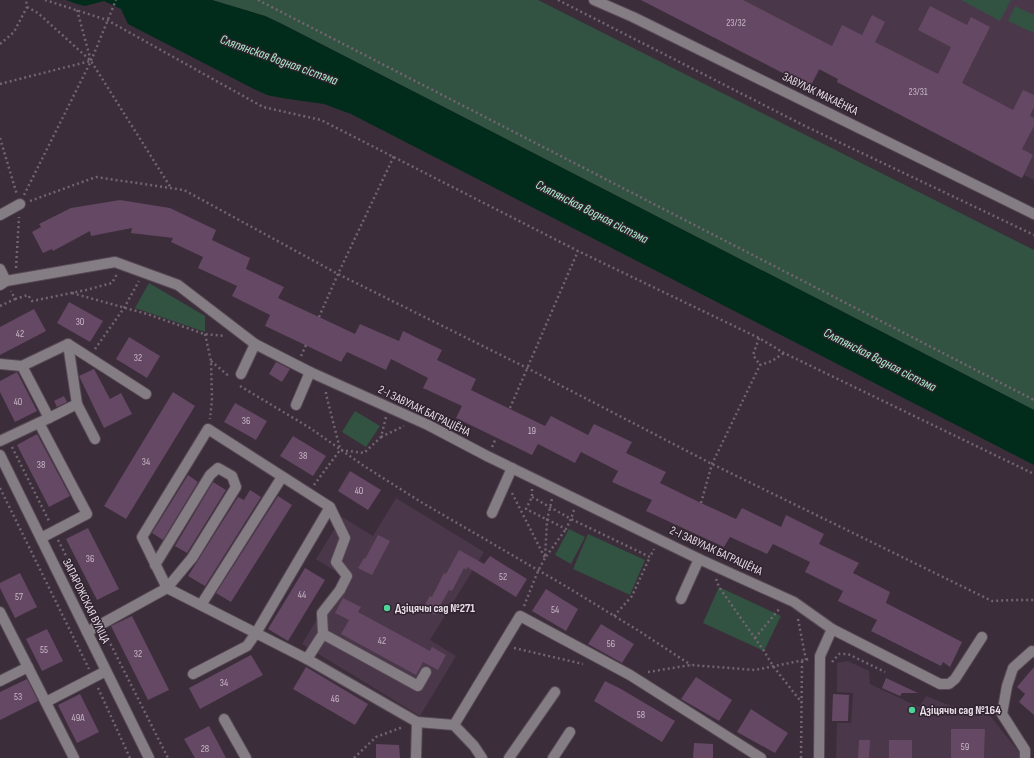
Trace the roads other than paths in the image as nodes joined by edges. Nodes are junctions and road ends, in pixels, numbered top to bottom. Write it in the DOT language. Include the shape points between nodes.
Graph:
graph roads {
  1 [pos="594,0"];
  2 [pos="20,204"];
  3 [pos="1034,214"];
  4 [pos="0,215"];
  5 [pos="0,269"];
  6 [pos="3,283"];
  7 [pos="68,344"];
  8 [pos="255,344"];
  9 [pos="0,364"];
  10 [pos="22,366"];
  11 [pos="310,372"];
  12 [pos="241,374"];
  13 [pos="146,394"];
  14 [pos="77,404"];
  15 [pos="296,405"];
  16 [pos="49,418"];
  17 [pos="39,423"];
  18 [pos="4,439"];
  19 [pos="95,439"];
  20 [pos="0,455"];
  21 [pos="512,468"];
  22 [pos="282,477"];
  23 [pos="330,507"];
  24 [pos="492,513"];
  25 [pos="41,538"];
  26 [pos="699,559"];
  27 [pos="155,565"];
  28 [pos="167,588"];
  29 [pos="681,599"];
  30 [pos="201,605"];
  31 [pos="0,614"];
  32 [pos="832,629"];
  33 [pos="87,632"];
  34 [pos="256,633"];
  35 [pos="323,634"];
  36 [pos="982,637"];
  37 [pos="1034,652"];
  38 [pos="307,659"];
  39 [pos="28,666"];
  40 [pos="106,671"];
  41 [pos="426,672"];
  42 [pos="193,674"];
  43 [pos="0,681"];
  44 [pos="555,692"];
  45 [pos="46,702"];
  46 [pos="224,719"];
  47 [pos="417,722"];
  48 [pos="454,725"];
  49 [pos="570,732"];
  50 [pos="74,758"];
  51 [pos="149,758"];
  52 [pos="246,758"];
  53 [pos="416,758"];
  54 [pos="482,758"];
  55 [pos="509,758"];
  56 [pos="553,758"];
  57 [pos="761,758"];
  58 [pos="819,758"];
  59 [pos="1025,758"];
  1 -- 3 [label="street, ЗАВУЛАК МАКАЁНКА"];
  2 -- 4 [label="street"];
  5 -- 6 [label="street"];
  6 -- 8 [label="street, 2-І ЗАВУЛАК БАГРАЦІЁНА" via="115,262 178,285"];
  7 -- 10 [label="street"];
  7 -- 13 [label="street"];
  7 -- 14 [label="street"];
  8 -- 11 [label="street, 2-І ЗАВУЛАК БАГРАЦІЁНА"];
  8 -- 12 [label="street"];
  9 -- 10 [label="street"];
  10 -- 16 [label="street"];
  11 -- 15 [label="street"];
  11 -- 21 [label="street, 2-І ЗАВУЛАК БАГРАЦІЁНА" via="417,420"];
  14 -- 16 [label="street"];
  14 -- 19 [label="street"];
  16 -- 17 [label="street"];
  17 -- 18 [label="street"];
  17 -- 25 [label="street" via="87,514"];
  20 -- 25 [label="street, ЗАПАРОЖСКАЯ ВУЛІЦА"];
  21 -- 24 [label="street"];
  21 -- 26 [label="street, 2-І ЗАВУЛАК БАГРАЦІЁНА"];
  22 -- 23 [label="street"];
  22 -- 27 [label="street" via="208,429 142,537"];
  22 -- 30 [label="street"];
  23 -- 34 [label="street"];
  23 -- 35 [label="street" via="345,538 336,562 347,576 340,590 322,613"];
  25 -- 33 [label="street, ЗАПАРОЖСКАЯ ВУЛІЦА"];
  26 -- 29 [label="street"];
  26 -- 32 [label="street, 2-І ЗАВУЛАК БАГРАЦІЁНА" via="790,600"];
  27 -- 28 [label="street"];
  27 -- 28 [label="street" via="210,475 218,468 232,476 236,487 192,558"];
  28 -- 30 [label="street"];
  28 -- 33 [label="street"];
  30 -- 34 [label="street"];
  31 -- 39 [label="street"];
  32 -- 36 [label="street, 2-І ЗАВУЛАК БАГРАЦІЁНА" via="940,684 949,684 955,678"];
  32 -- 58 [label="street" via="820,656"];
  33 -- 40 [label="street, ЗАПАРОЖСКАЯ ВУЛІЦА"];
  34 -- 38 [label="street"];
  34 -- 42 [label="street" via="247,646"];
  35 -- 38 [label="street"];
  35 -- 41 [label="street" via="418,686"];
  37 -- 59 [label="street" via="1013,668 1002,714 1025,750"];
  38 -- 47 [label="street"];
  39 -- 43 [label="street"];
  39 -- 45 [label="street"];
  40 -- 45 [label="street"];
  40 -- 51 [label="street, ЗАПАРОЖСКАЯ ВУЛІЦА"];
  44 -- 55 [label="street"];
  45 -- 50 [label="street"];
  46 -- 52 [label="street"];
  47 -- 48 [label="street"];
  47 -- 53 [label="street"];
  48 -- 54 [label="street"];
  48 -- 57 [label="street" via="520,616 630,675"];
  49 -- 56 [label="street"];
}
